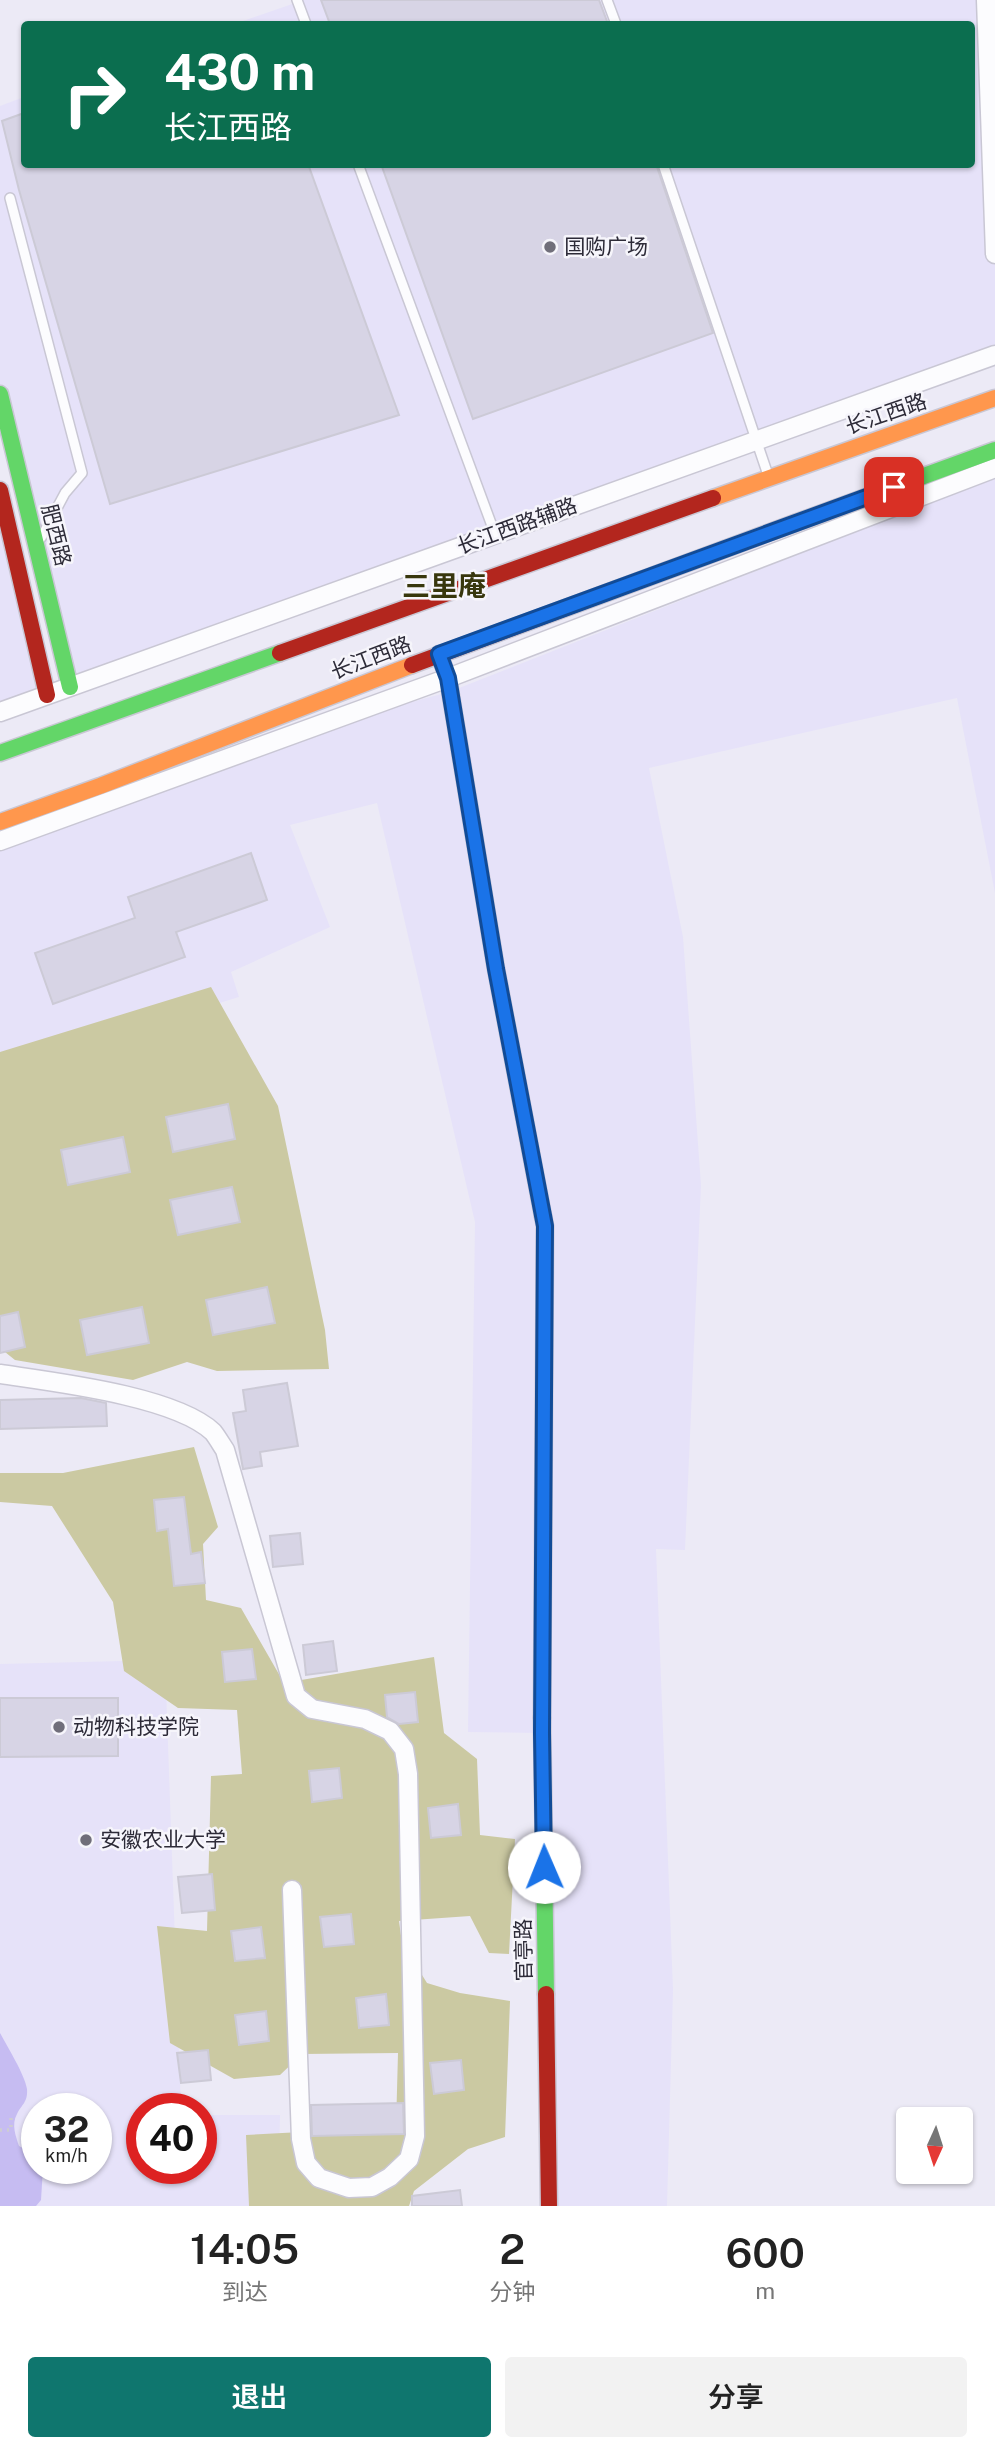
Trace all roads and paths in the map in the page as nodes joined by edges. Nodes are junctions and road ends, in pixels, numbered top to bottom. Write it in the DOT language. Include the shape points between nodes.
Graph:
graph roads {
  1 [pos="297,0"];
  2 [pos="607,0"];
  3 [pos="986,0"];
  4 [pos="305,21"];
  5 [pos="615,21"];
  6 [pos="359,168"];
  7 [pos="664,168"];
  8 [pos="10,198"];
  9 [pos="995,254"];
  10 [pos="995,355"];
  11 [pos="0,394"];
  12 [pos="995,398"];
  13 [pos="755,439"];
  14 [pos="995,450"];
  15 [pos="995,468"];
  16 [pos="768,477"];
  17 [pos="0,490"];
  18 [pos="495,534"];
  19 [pos="37,546"];
  20 [pos="439,654"];
  21 [pos="448,678"];
  22 [pos="71,687"];
  23 [pos="47,695"];
  24 [pos="0,712"];
  25 [pos="0,753"];
  26 [pos="0,822"];
  27 [pos="0,841"];
  28 [pos="0,1374"];
  29 [pos="292,1890"];
  30 [pos="11,2117"];
  31 [pos="0,2130"];
  32 [pos="549,2206"];
  1 -- 4 [label="lane"];
  2 -- 5 [label="lane"];
  3 -- 9 [label="street"];
  6 -- 18 [label="lane"];
  7 -- 13 [label="lane"];
  8 -- 19 [label="lane" via="82,473 65,493"];
  10 -- 13 [label="street, 长江西路辅路"];
  11 -- 19 [label="main road, 肥西路"];
  12 -- 16 [label="main road, 长江西路"];
  13 -- 16 [label="lane"];
  13 -- 18 [label="street, 长江西路辅路"];
  14 -- 20 [label="main road, 长江西路"];
  15 -- 21 [label="street"];
  16 -- 25 [label="main road, 长江西路"];
  17 -- 23 [label="main road, 肥西路"];
  18 -- 22 [label="street, 长江西路辅路"];
  19 -- 22 [label="main road, 肥西路"];
  20 -- 21 [label="main road, 官亭路"];
  20 -- 26 [label="main road, 长江西路"];
  21 -- 27 [label="street"];
  21 -- 32 [label="main road, 官亭路" via="545,1226 542,1733"];
  22 -- 23 [label="street, 长江西路辅路"];
  23 -- 24 [label="street, 长江西路辅路"];
  28 -- 29 [label="street" via="158,1404 213,1433 225,1450 296,1696 312,1709 365,1719 390,1731 404,1749 415,2136 409,2159 390,2178 372,2187 349,2188 319,2178 306,2163 301,2139"];
  30 -- 31 [label="path" via="11,2130"];
}
